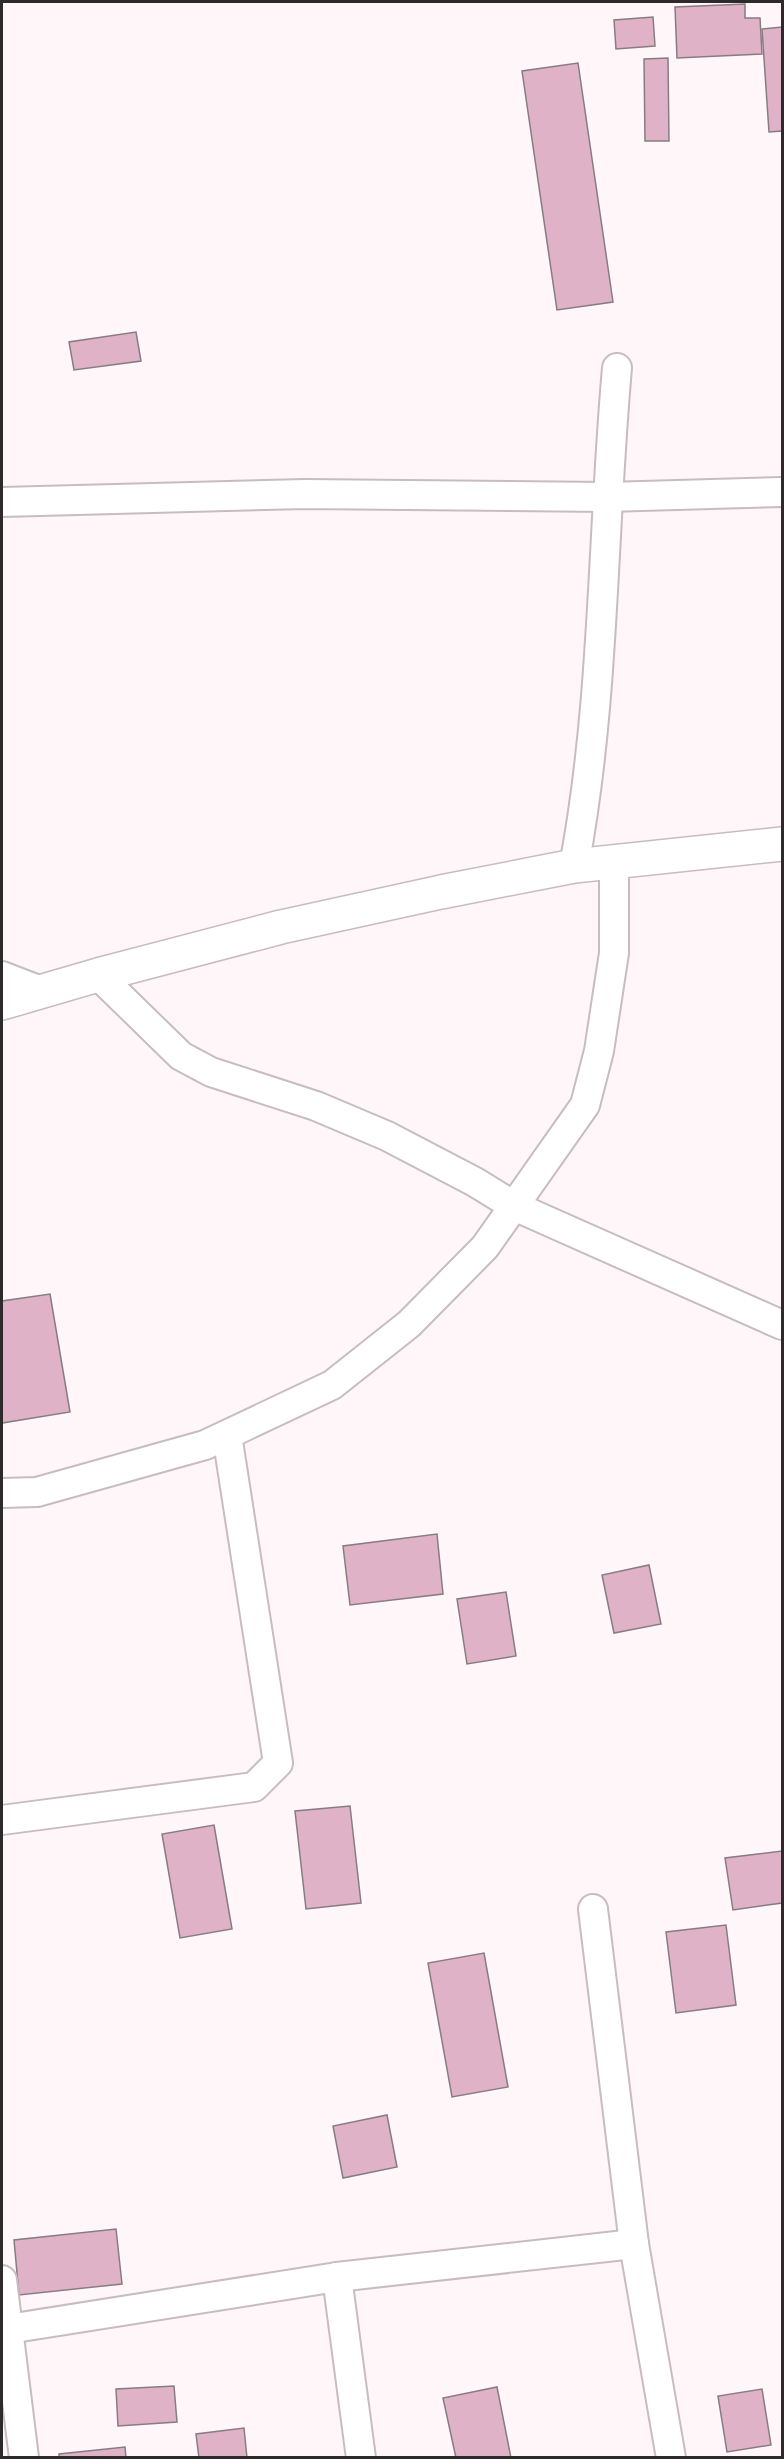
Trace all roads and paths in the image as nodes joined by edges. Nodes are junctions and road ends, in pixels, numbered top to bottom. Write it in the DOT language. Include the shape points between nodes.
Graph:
graph roads {
  1 [pos="617,368"];
  2 [pos="783,492"];
  3 [pos="607,496"];
  4 [pos="2,502"];
  5 [pos="783,844"];
  6 [pos="614,862"];
  7 [pos="574,866"];
  8 [pos="98,975"];
  9 [pos="2,976"];
  10 [pos="41,991"];
  11 [pos="2,1003"];
  12 [pos="514,1206"];
  13 [pos="783,1325"];
  14 [pos="226,1435"];
  15 [pos="2,1493"];
  16 [pos="2,1820"];
  17 [pos="593,1910"];
  18 [pos="634,2244"];
  19 [pos="337,2277"];
  20 [pos="2,2280"];
  21 [pos="5,2330"];
  22 [pos="24,2457"];
  23 [pos="361,2457"];
  24 [pos="671,2457"];
  1 -- 3 [label="street"];
  2 -- 3 [label="street"];
  3 -- 4 [label="street" via="305,494"];
  3 -- 7 [label="street" via="594,719"];
  5 -- 6 [label="street"];
  6 -- 7 [label="street"];
  6 -- 12 [label="street" via="614,953 599,1051 585,1105"];
  7 -- 8 [label="street" via="281,927"];
  8 -- 10 [label="street"];
  8 -- 12 [label="street" via="181,1056 211,1072 316,1106 387,1136"];
  9 -- 10 [label="street"];
  10 -- 11 [label="street"];
  12 -- 13 [label="street"];
  12 -- 14 [label="street" via="485,1247 409,1324 332,1385"];
  14 -- 15 [label="street" via="205,1445 36,1492"];
  14 -- 16 [label="street" via="278,1763 254,1787"];
  17 -- 18 [label="street"];
  18 -- 19 [label="street"];
  18 -- 24 [label="street"];
  19 -- 21 [label="street"];
  19 -- 23 [label="street"];
  20 -- 21 [label="street"];
  21 -- 22 [label="street"];
}
